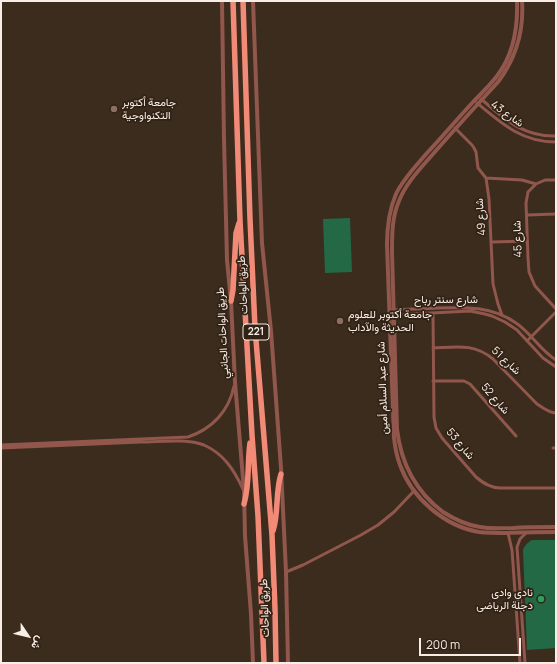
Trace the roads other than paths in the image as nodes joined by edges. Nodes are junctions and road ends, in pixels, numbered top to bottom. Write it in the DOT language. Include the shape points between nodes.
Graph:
graph roads {
  1 [pos="222,1"];
  2 [pos="242,1"];
  3 [pos="253,1"];
  4 [pos="517,1"];
  5 [pos="522,1"];
  6 [pos="234,2"];
  7 [pos="480,98"];
  8 [pos="476,102"];
  9 [pos="455,128"];
  10 [pos="556,136"];
  11 [pos="556,142"];
  12 [pos="486,178"];
  13 [pos="556,180"];
  14 [pos="536,184"];
  15 [pos="556,214"];
  16 [pos="527,215"];
  17 [pos="240,221"];
  18 [pos="527,241"];
  19 [pos="492,242"];
  20 [pos="231,301"];
  21 [pos="443,308"];
  22 [pos="392,310"];
  23 [pos="556,311"];
  24 [pos="444,313"];
  25 [pos="433,314"];
  26 [pos="392,315"];
  27 [pos="502,315"];
  28 [pos="531,337"];
  29 [pos="527,341"];
  30 [pos="433,348"];
  31 [pos="556,360"];
  32 [pos="556,367"];
  33 [pos="433,381"];
  34 [pos="235,382"];
  35 [pos="556,413"];
  36 [pos="395,429"];
  37 [pos="252,435"];
  38 [pos="516,436"];
  39 [pos="1,445"];
  40 [pos="15,446"];
  41 [pos="1,448"];
  42 [pos="281,474"];
  43 [pos="556,488"];
  44 [pos="244,491"];
  45 [pos="414,491"];
  46 [pos="244,504"];
  47 [pos="532,527"];
  48 [pos="556,527"];
  49 [pos="507,530"];
  50 [pos="532,532"];
  51 [pos="556,532"];
  52 [pos="526,533"];
  53 [pos="272,535"];
  54 [pos="514,566"];
  55 [pos="518,566"];
  56 [pos="286,572"];
  57 [pos="253,663"];
  58 [pos="264,663"];
  59 [pos="276,663"];
  60 [pos="288,663"];
  61 [pos="520,663"];
  62 [pos="525,663"];
  1 -- 20 [label="street, طريق الواحات الجانبي" via="227,260"];
  2 -- 53 [label="highway, طريق الواحات / 221" via="254,305"];
  3 -- 42 [label="street" via="262,243"];
  4 -- 7 [label="street, شارع عبد السلام أمين" via="517,27 508,57"];
  5 -- 7 [label="street, شارع عبد السلام أمين" via="522,26 514,56 501,78"];
  6 -- 17 [label="highway, طريق الواحات / 221"];
  7 -- 8 [label="street, شارع عبد السلام أمين"];
  7 -- 10 [label="street, شارع 43" via="522,129 541,136"];
  8 -- 9 [label="street, شارع عبد السلام أمين"];
  8 -- 11 [label="street, شارع 43" via="519,134 533,140"];
  8 -- 22 [label="street, شارع عبد السلام أمين" via="406,177 396,194 387,231"];
  9 -- 12 [label="street, شارع 49" via="474,148 478,168"];
  9 -- 22 [label="street, شارع عبد السلام أمين" via="411,180 396,209 392,224"];
  12 -- 14 [label="street" via="522,180"];
  12 -- 19 [label="street, شارع 49"];
  13 -- 14 [label="street" via="545,180"];
  14 -- 16 [label="street, شارع 45" via="527,197"];
  15 -- 16 [label="street"];
  16 -- 18 [label="street, شارع 45"];
  17 -- 20 [label="highway" via="236,233"];
  17 -- 37 [label="highway, طريق الواحات / 221"];
  18 -- 19 [label="street"];
  18 -- 23 [label="street, شارع 45" via="531,279"];
  19 -- 27 [label="street, شارع 49" via="493,284"];
  20 -- 34 [label="street, طريق الواحات الجانبي"];
  21 -- 22 [label="street, شارع سنتر رباح"];
  21 -- 24 [label="street"];
  21 -- 27 [label="street, شارع سنتر رباح" via="475,308"];
  22 -- 26 [label="street, شارع عبد السلام أمين"];
  23 -- 28 [label="street"];
  24 -- 25 [label="street, شارع سنتر رباح"];
  24 -- 29 [label="street, شارع سنتر رباح" via="470,312 492,316 511,326"];
  25 -- 26 [label="street, شارع سنتر رباح"];
  25 -- 30 [label="street, شارع 53"];
  26 -- 36 [label="street, شارع عبد السلام أمين"];
  27 -- 28 [label="street, شارع سنتر رباح"];
  28 -- 29 [label="street"];
  28 -- 31 [label="street, شارع سنتر رباح"];
  29 -- 32 [label="street, شارع سنتر رباح"];
  30 -- 33 [label="street, شارع 53"];
  30 -- 35 [label="street, شارع 51" via="471,348 483,352 537,404"];
  33 -- 38 [label="street, شارع 52" via="467,382"];
  33 -- 43 [label="street, شارع 53" via="436,428 482,482 494,488"];
  34 -- 40 [label="street" via="230,399 218,419 204,430 188,437"];
  34 -- 44 [label="street, طريق الواحات الجانبي"];
  36 -- 45 [label="street, شارع عبد السلام أمين" via="395,448 400,465"];
  36 -- 49 [label="street, شارع عبد السلام أمين" via="407,469 430,502 463,523"];
  37 -- 46 [label="highway"];
  37 -- 58 [label="highway, طريق الواحات / 221"];
  39 -- 40 [label="street"];
  40 -- 41 [label="street"];
  40 -- 44 [label="street" via="189,441 204,446 222,457 236,474"];
  42 -- 53 [label="highway"];
  42 -- 56 [label="street"];
  44 -- 46 [label="street, طريق الواحات الجانبي"];
  45 -- 49 [label="street, شارع عبد السلام أمين" via="434,510 462,527 488,533"];
  45 -- 56 [label="street" via="378,525"];
  46 -- 57 [label="street, طريق الواحات الجانبي"];
  47 -- 48 [label="street, شارع عبد السلام أمين"];
  47 -- 49 [label="street, شارع عبد السلام أمين"];
  47 -- 50 [label="street"];
  49 -- 52 [label="street, شارع عبد السلام أمين"];
  49 -- 54 [label="street" via="512,545"];
  50 -- 51 [label="street, شارع عبد السلام أمين"];
  50 -- 52 [label="street, شارع عبد السلام أمين"];
  52 -- 55 [label="street" via="517,547"];
  53 -- 59 [label="highway, طريق الواحات / 221"];
  54 -- 55 [label="street"];
  54 -- 61 [label="street"];
  55 -- 62 [label="street"];
  56 -- 60 [label="street"];
}
